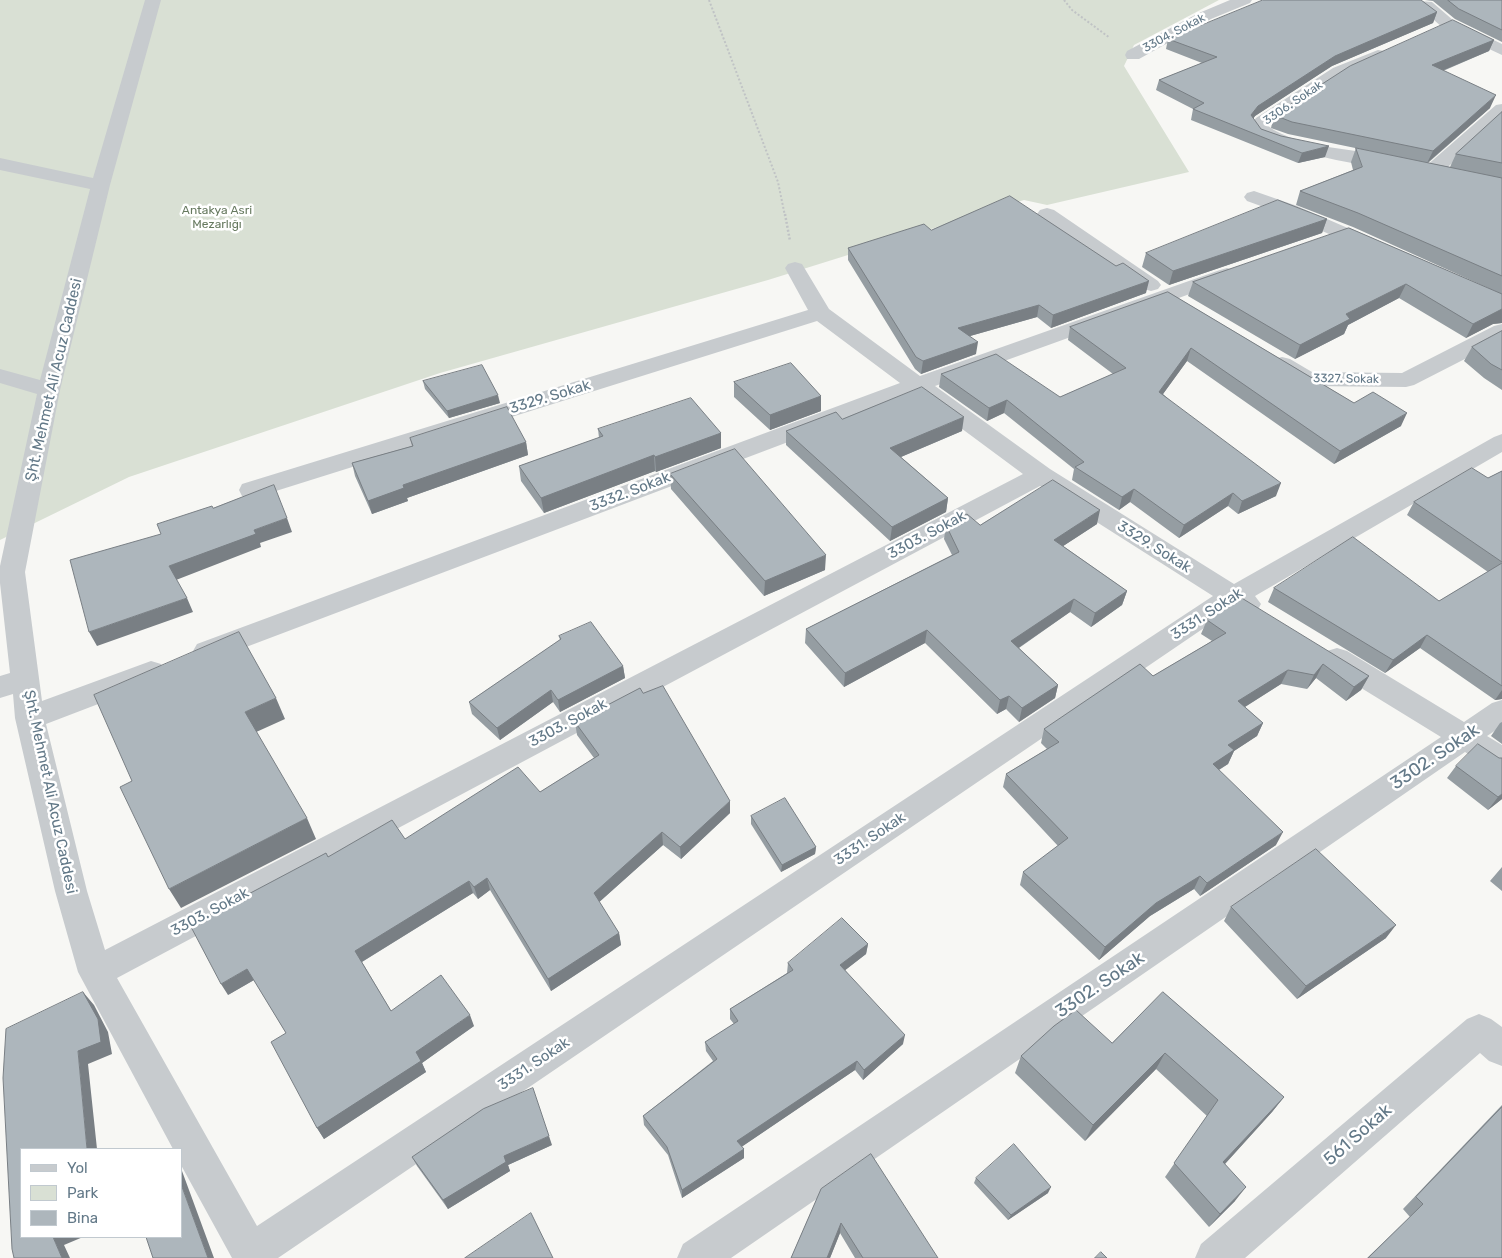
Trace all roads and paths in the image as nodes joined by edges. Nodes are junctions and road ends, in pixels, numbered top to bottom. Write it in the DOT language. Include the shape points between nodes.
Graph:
graph roads {
  1 [pos="153,0"];
  2 [pos="709,0"];
  3 [pos="1064,0"];
  4 [pos="1244,0"];
  5 [pos="1425,2"];
  6 [pos="1448,24"];
  7 [pos="1430,32"];
  8 [pos="1393,48"];
  9 [pos="1502,50"];
  10 [pos="1133,55"];
  11 [pos="1502,109"];
  12 [pos="0,164"];
  13 [pos="1432,171"];
  14 [pos="1452,175"];
  15 [pos="100,186"];
  16 [pos="1254,197"];
  17 [pos="1047,214"];
  18 [pos="1345,233"];
  19 [pos="1317,243"];
  20 [pos="1389,253"];
  21 [pos="1251,266"];
  22 [pos="795,268"];
  23 [pos="1166,295"];
  24 [pos="1191,310"];
  25 [pos="820,313"];
  26 [pos="1502,331"];
  27 [pos="1266,354"];
  28 [pos="0,376"];
  29 [pos="919,384"];
  30 [pos="49,390"];
  31 [pos="1502,442"];
  32 [pos="1041,475"];
  33 [pos="252,490"];
  34 [pos="6,573"];
  35 [pos="1234,596"];
  36 [pos="1268,617"];
  37 [pos="1319,648"];
  38 [pos="13,683"];
  39 [pos="1502,711"];
  40 [pos="30,718"];
  41 [pos="1463,738"];
  42 [pos="1502,760"];
  43 [pos="95,972"];
  44 [pos="1502,1049"];
  45 [pos="252,1256"];
  46 [pos="697,1258"];
  47 [pos="1215,1258"];
  1 -- 15 [label="street, Şht. Mehmet Ali Acuz Caddesi"];
  2 -- 22 [label="path" via="778,182"];
  3 -- 10 [label="path" via="1072,10"];
  4 -- 10 [label="street, 3304. Sokak" via="1205,16"];
  5 -- 6 [label="street"];
  6 -- 7 [label="street"];
  6 -- 9 [label="street"];
  8 -- 13 [label="street, 3306. Sokak" via="1339,72 1258,127 1264,134 1284,141"];
  11 -- 13 [label="street"];
  12 -- 15 [label="street"];
  13 -- 14 [label="street, 3306. Sokak"];
  15 -- 30 [label="street, Şht. Mehmet Ali Acuz Caddesi"];
  16 -- 18 [label="street"];
  17 -- 23 [label="street"];
  18 -- 19 [label="street"];
  18 -- 20 [label="street"];
  21 -- 23 [label="street, 3332. Sokak"];
  22 -- 25 [label="street, 3329. Sokak"];
  23 -- 24 [label="street"];
  23 -- 29 [label="street, 3332. Sokak"];
  25 -- 29 [label="street, 3329. Sokak"];
  25 -- 33 [label="street, 3329. Sokak"];
  26 -- 27 [label="street, 3327. Sokak" via="1406,380 1308,379"];
  28 -- 30 [label="street"];
  29 -- 32 [label="street, 3329. Sokak"];
  29 -- 40 [label="street, 3332. Sokak"];
  30 -- 34 [label="street, Şht. Mehmet Ali Acuz Caddesi"];
  31 -- 35 [label="street, 3331. Sokak"];
  32 -- 35 [label="street, 3329. Sokak"];
  32 -- 43 [label="street, 3303. Sokak"];
  34 -- 38 [label="street, Şht. Mehmet Ali Acuz Caddesi"];
  35 -- 36 [label="street, 3329. Sokak"];
  35 -- 45 [label="street, 3331. Sokak"];
  37 -- 41 [label="street"];
  38 -- 40 [label="street, Şht. Mehmet Ali Acuz Caddesi"];
  39 -- 41 [label="street, 3302. Sokak"];
  40 -- 43 [label="street, Şht. Mehmet Ali Acuz Caddesi" via="71,891"];
  41 -- 42 [label="street"];
  41 -- 46 [label="street, 3302. Sokak"];
  43 -- 45 [label="street, Şht. Mehmet Ali Acuz Caddesi"];
  44 -- 47 [label="street, 561 Sokak" via="1479,1031"];
}
